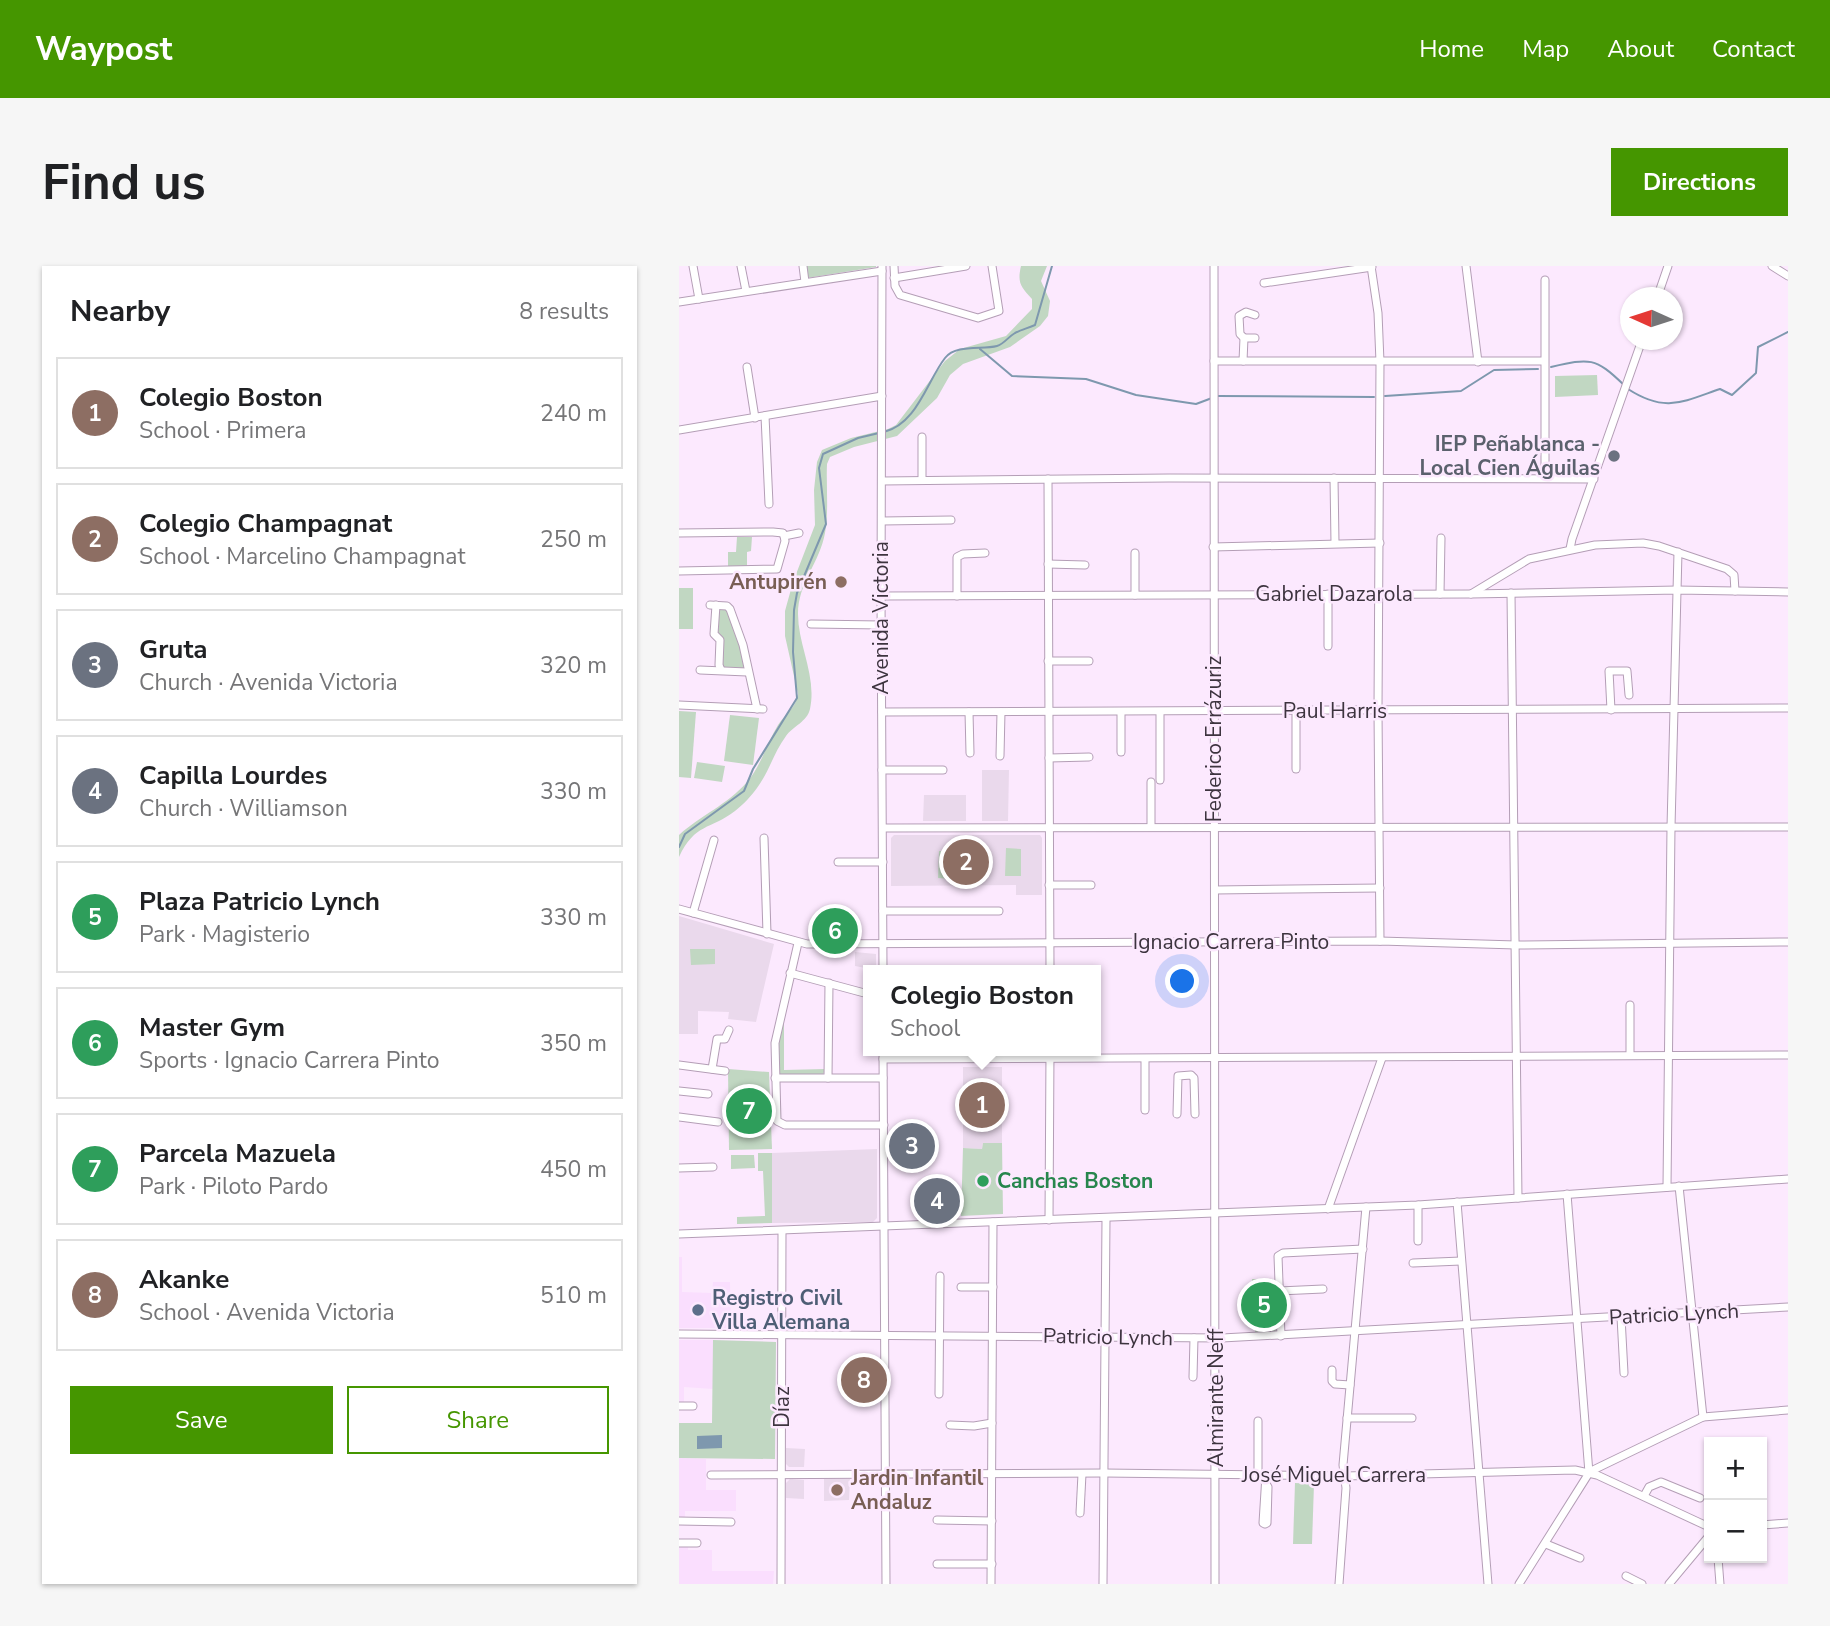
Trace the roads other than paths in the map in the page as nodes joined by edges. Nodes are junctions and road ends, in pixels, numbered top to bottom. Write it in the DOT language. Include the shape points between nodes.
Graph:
graph roads {
  1 [pos="694,266"];
  2 [pos="741,266"];
  3 [pos="803,266"];
  4 [pos="894,266"];
  5 [pos="966,266"];
  6 [pos="992,266"];
  7 [pos="1214,266"];
  8 [pos="1466,266"];
  9 [pos="1668,266"];
  10 [pos="1772,266"];
  11 [pos="1371,267"];
  12 [pos="882,269"];
  13 [pos="1788,275"];
  14 [pos="894,278"];
  15 [pos="1545,280"];
  16 [pos="805,282"];
  17 [pos="1264,283"];
  18 [pos="1661,287"];
  19 [pos="745,291"];
  20 [pos="699,299"];
  21 [pos="679,302"];
  22 [pos="1255,315"];
  23 [pos="1244,338"];
  24 [pos="1255,338"];
  25 [pos="1638,350"];
  26 [pos="1214,361"];
  27 [pos="1243,361"];
  28 [pos="1544,361"];
  29 [pos="1380,362"];
  30 [pos="1478,362"];
  31 [pos="747,367"];
  32 [pos="882,396"];
  33 [pos="765,416"];
  34 [pos="755,418"];
  35 [pos="679,430"];
  36 [pos="922,437"];
  37 [pos="1545,477"];
  38 [pos="1334,478"];
  39 [pos="1380,478"];
  40 [pos="1213,479"];
  41 [pos="1594,479"];
  42 [pos="922,480"];
  43 [pos="1048,480"];
  44 [pos="882,481"];
  45 [pos="769,504"];
  46 [pos="951,520"];
  47 [pos="881,521"];
  48 [pos="679,533"];
  49 [pos="799,533"];
  50 [pos="784,536"];
  51 [pos="1441,538"];
  52 [pos="1335,542"];
  53 [pos="1380,543"];
  54 [pos="1213,547"];
  55 [pos="1570,550"];
  56 [pos="1678,552"];
  57 [pos="1135,553"];
  58 [pos="985,554"];
  59 [pos="1048,564"];
  60 [pos="1085,565"];
  61 [pos="679,570"];
  62 [pos="1677,590"];
  63 [pos="1735,591"];
  64 [pos="1788,592"];
  65 [pos="1511,593"];
  66 [pos="1214,594"];
  67 [pos="1328,594"];
  68 [pos="1380,594"];
  69 [pos="1440,594"];
  70 [pos="1471,594"];
  71 [pos="1135,595"];
  72 [pos="881,596"];
  73 [pos="957,596"];
  74 [pos="1048,596"];
  75 [pos="811,624"];
  76 [pos="881,625"];
  77 [pos="1328,646"];
  78 [pos="1048,661"];
  79 [pos="1089,661"];
  80 [pos="700,670"];
  81 [pos="721,670"];
  82 [pos="747,671"];
  83 [pos="1629,695"];
  84 [pos="679,705"];
  85 [pos="1788,708"];
  86 [pos="1378,710"];
  87 [pos="1512,710"];
  88 [pos="1611,710"];
  89 [pos="1674,710"];
  90 [pos="1215,711"];
  91 [pos="1296,711"];
  92 [pos="882,712"];
  93 [pos="969,712"];
  94 [pos="1001,712"];
  95 [pos="1048,712"];
  96 [pos="1121,712"];
  97 [pos="1160,712"];
  98 [pos="1121,752"];
  99 [pos="969,753"];
  100 [pos="1000,756"];
  101 [pos="1089,757"];
  102 [pos="1049,758"];
  103 [pos="1296,769"];
  104 [pos="943,770"];
  105 [pos="882,771"];
  106 [pos="1160,780"];
  107 [pos="1151,782"];
  108 [pos="1049,827"];
  109 [pos="1151,827"];
  110 [pos="1215,827"];
  111 [pos="1380,827"];
  112 [pos="1513,827"];
  113 [pos="1671,827"];
  114 [pos="1788,827"];
  115 [pos="883,828"];
  116 [pos="764,838"];
  117 [pos="714,839"];
  118 [pos="838,862"];
  119 [pos="883,862"];
  120 [pos="1303,879"];
  121 [pos="1049,885"];
  122 [pos="1091,885"];
  123 [pos="1380,888"];
  124 [pos="1303,889"];
  125 [pos="1215,890"];
  126 [pos="679,909"];
  127 [pos="883,911"];
  128 [pos="999,911"];
  129 [pos="693,913"];
  130 [pos="767,934"];
  131 [pos="1380,941"];
  132 [pos="1215,942"];
  133 [pos="1788,942"];
  134 [pos="798,943"];
  135 [pos="1050,943"];
  136 [pos="1670,943"];
  137 [pos="883,944"];
  138 [pos="1516,945"];
  139 [pos="883,965"];
  140 [pos="1050,965"];
  141 [pos="790,973"];
  142 [pos="829,983"];
  143 [pos="863,993"];
  144 [pos="1630,1004"];
  145 [pos="729,1030"];
  146 [pos="1668,1054"];
  147 [pos="1630,1055"];
  148 [pos="1788,1055"];
  149 [pos="883,1056"];
  150 [pos="1050,1056"];
  151 [pos="1074,1056"];
  152 [pos="1515,1056"];
  153 [pos="1382,1058"];
  154 [pos="1145,1059"];
  155 [pos="1182,1059"];
  156 [pos="1215,1059"];
  157 [pos="679,1065"];
  158 [pos="712,1069"];
  159 [pos="725,1071"];
  160 [pos="1182,1075"];
  161 [pos="775,1078"];
  162 [pos="828,1078"];
  163 [pos="884,1078"];
  164 [pos="679,1091"];
  165 [pos="708,1094"];
  166 [pos="1145,1110"];
  167 [pos="1177,1114"];
  168 [pos="1195,1114"];
  169 [pos="679,1117"];
  170 [pos="718,1122"];
  171 [pos="884,1125"];
  172 [pos="713,1167"];
  173 [pos="679,1168"];
  174 [pos="1788,1180"];
  175 [pos="1679,1186"];
  176 [pos="1667,1187"];
  177 [pos="1567,1194"];
  178 [pos="1518,1198"];
  179 [pos="1457,1202"];
  180 [pos="1418,1206"];
  181 [pos="1366,1208"];
  182 [pos="1328,1209"];
  183 [pos="1215,1213"];
  184 [pos="1106,1219"];
  185 [pos="1049,1220"];
  186 [pos="993,1222"];
  187 [pos="884,1227"];
  188 [pos="782,1231"];
  189 [pos="679,1234"];
  190 [pos="1418,1241"];
  191 [pos="1363,1249"];
  192 [pos="1461,1261"];
  193 [pos="1413,1263"];
  194 [pos="940,1276"];
  195 [pos="961,1287"];
  196 [pos="993,1287"];
  197 [pos="1323,1289"];
  198 [pos="1279,1291"];
  199 [pos="1788,1307"];
  200 [pos="1692,1313"];
  201 [pos="1621,1317"];
  202 [pos="1578,1319"];
  203 [pos="1466,1325"];
  204 [pos="1354,1331"];
  205 [pos="679,1334"];
  206 [pos="782,1335"];
  207 [pos="885,1335"];
  208 [pos="940,1335"];
  209 [pos="1105,1335"];
  210 [pos="993,1336"];
  211 [pos="1281,1336"];
  212 [pos="1194,1338"];
  213 [pos="1216,1338"];
  214 [pos="1332,1370"];
  215 [pos="1624,1374"];
  216 [pos="1193,1377"];
  217 [pos="1350,1385"];
  218 [pos="939,1394"];
  219 [pos="679,1406"];
  220 [pos="693,1406"];
  221 [pos="1788,1410"];
  222 [pos="1703,1417"];
  223 [pos="1347,1418"];
  224 [pos="1412,1418"];
  225 [pos="1258,1421"];
  226 [pos="992,1423"];
  227 [pos="950,1425"];
  228 [pos="1104,1473"];
  229 [pos="1589,1473"];
  230 [pos="782,1474"];
  231 [pos="885,1474"];
  232 [pos="992,1474"];
  233 [pos="1081,1474"];
  234 [pos="1480,1474"];
  235 [pos="711,1475"];
  236 [pos="1215,1475"];
  237 [pos="1345,1476"];
  238 [pos="1263,1477"];
  239 [pos="1644,1496"];
  240 [pos="1700,1498"];
  241 [pos="1080,1513"];
  242 [pos="937,1520"];
  243 [pos="679,1521"];
  244 [pos="992,1521"];
  245 [pos="731,1522"];
  246 [pos="1788,1523"];
  247 [pos="1704,1525"];
  248 [pos="1767,1525"];
  249 [pos="1704,1542"];
  250 [pos="679,1543"];
  251 [pos="697,1543"];
  252 [pos="1546,1544"];
  253 [pos="1580,1558"];
  254 [pos="1718,1563"];
  255 [pos="937,1564"];
  256 [pos="992,1564"];
  257 [pos="1626,1576"];
  258 [pos="781,1584"];
  259 [pos="886,1584"];
  260 [pos="991,1584"];
  261 [pos="1103,1584"];
  262 [pos="1215,1584"];
  263 [pos="1339,1584"];
  264 [pos="1488,1584"];
  265 [pos="1519,1584"];
  266 [pos="1642,1584"];
  267 [pos="1669,1584"];
  268 [pos="1720,1584"];
  1 -- 20 [label="street"];
  2 -- 19 [label="street"];
  3 -- 16 [label="street"];
  4 -- 14 [label="street"];
  5 -- 14 [label="street"];
  6 -- 14 [label="street" via="999,309 982,317 904,296 896,291"];
  7 -- 26 [label="street, Federico Errázuriz"];
  8 -- 30 [label="street"];
  9 -- 18 [label="street"];
  10 -- 13 [label="street"];
  11 -- 17 [label="street"];
  11 -- 29 [label="street"];
  12 -- 16 [label="street"];
  12 -- 32 [label="street, Avenida Victoria"];
  15 -- 28 [label="street"];
  16 -- 19 [label="street"];
  19 -- 20 [label="street"];
  20 -- 21 [label="street"];
  22 -- 23 [label="street" via="1240,309"];
  23 -- 24 [label="street"];
  23 -- 27 [label="street"];
  25 -- 41 [label="street"];
  26 -- 27 [label="street"];
  26 -- 40 [label="street, Federico Errázuriz"];
  27 -- 29 [label="street"];
  28 -- 30 [label="street"];
  28 -- 37 [label="street"];
  29 -- 30 [label="street"];
  29 -- 39 [label="street"];
  31 -- 34 [label="street"];
  32 -- 33 [label="street"];
  32 -- 44 [label="street, Avenida Victoria"];
  33 -- 34 [label="street"];
  33 -- 45 [label="street"];
  34 -- 35 [label="street"];
  36 -- 42 [label="street"];
  37 -- 39 [label="street"];
  37 -- 41 [label="street"];
  38 -- 39 [label="street"];
  38 -- 40 [label="street"];
  38 -- 52 [label="street"];
  39 -- 53 [label="street"];
  40 -- 43 [label="street"];
  40 -- 54 [label="street, Federico Errázuriz"];
  41 -- 55 [label="street"];
  42 -- 43 [label="street"];
  42 -- 44 [label="street"];
  43 -- 59 [label="street"];
  44 -- 47 [label="street, Avenida Victoria"];
  46 -- 47 [label="street"];
  47 -- 72 [label="street, Avenida Victoria"];
  48 -- 50 [label="street" via="773,532"];
  49 -- 50 [label="street"];
  50 -- 61 [label="street" via="777,569"];
  51 -- 69 [label="street"];
  52 -- 53 [label="street"];
  52 -- 54 [label="street"];
  53 -- 68 [label="street"];
  54 -- 66 [label="street, Federico Errázuriz"];
  55 -- 56 [label="street" via="1643,543"];
  55 -- 70 [label="street" via="1529,559"];
  56 -- 62 [label="street"];
  56 -- 63 [label="street" via="1727,569 1734,575"];
  57 -- 71 [label="street"];
  58 -- 73 [label="street" via="957,557"];
  59 -- 60 [label="street"];
  59 -- 74 [label="street"];
  62 -- 63 [label="street, Gabriel Dazarola"];
  62 -- 65 [label="street, Gabriel Dazarola"];
  62 -- 89 [label="street"];
  63 -- 64 [label="street, Gabriel Dazarola"];
  65 -- 70 [label="street, Gabriel Dazarola"];
  65 -- 87 [label="street"];
  66 -- 67 [label="street, Gabriel Dazarola"];
  66 -- 71 [label="street, Gabriel Dazarola"];
  66 -- 90 [label="street, Federico Errázuriz"];
  67 -- 68 [label="street, Gabriel Dazarola"];
  67 -- 77 [label="street"];
  68 -- 69 [label="street, Gabriel Dazarola"];
  68 -- 86 [label="street"];
  69 -- 70 [label="street, Gabriel Dazarola"];
  71 -- 74 [label="street, Gabriel Dazarola"];
  72 -- 73 [label="street, Gabriel Dazarola"];
  72 -- 76 [label="street, Avenida Victoria"];
  73 -- 74 [label="street, Gabriel Dazarola"];
  74 -- 78 [label="street"];
  75 -- 76 [label="street"];
  76 -- 92 [label="street, Avenida Victoria"];
  78 -- 79 [label="street"];
  78 -- 95 [label="street"];
  80 -- 81 [label="street"];
  81 -- 82 [label="street"];
  81 -- 82 [label="street" via="720,640 711,636 713,605 730,609"];
  82 -- 84 [label="street" via="757,709"];
  83 -- 88 [label="street" via="1627,671 1609,671"];
  85 -- 89 [label="street, Paul Harris"];
  86 -- 87 [label="street, Paul Harris"];
  86 -- 91 [label="street, Paul Harris"];
  86 -- 111 [label="street"];
  87 -- 88 [label="street, Paul Harris"];
  87 -- 112 [label="street"];
  88 -- 89 [label="street, Paul Harris"];
  89 -- 113 [label="street"];
  90 -- 91 [label="street, Paul Harris"];
  90 -- 97 [label="street, Paul Harris"];
  90 -- 110 [label="street, Federico Errázuriz"];
  91 -- 103 [label="street"];
  92 -- 93 [label="street, Paul Harris"];
  92 -- 105 [label="street, Avenida Victoria"];
  93 -- 94 [label="street, Paul Harris"];
  93 -- 99 [label="street"];
  94 -- 95 [label="street, Paul Harris"];
  94 -- 100 [label="street"];
  95 -- 96 [label="street, Paul Harris"];
  95 -- 102 [label="street"];
  96 -- 97 [label="street, Paul Harris"];
  96 -- 98 [label="street"];
  97 -- 106 [label="street"];
  101 -- 102 [label="street"];
  102 -- 108 [label="street"];
  104 -- 105 [label="street"];
  105 -- 115 [label="street, Avenida Victoria"];
  107 -- 109 [label="street" via="1155,806"];
  108 -- 109 [label="street"];
  108 -- 115 [label="street"];
  108 -- 121 [label="street"];
  109 -- 110 [label="street"];
  110 -- 111 [label="street"];
  110 -- 125 [label="street, Federico Errázuriz"];
  111 -- 112 [label="street"];
  111 -- 123 [label="street"];
  112 -- 113 [label="street"];
  112 -- 138 [label="street"];
  113 -- 114 [label="street"];
  113 -- 136 [label="street"];
  115 -- 119 [label="street, Avenida Victoria"];
  116 -- 130 [label="street"];
  117 -- 129 [label="street"];
  118 -- 119 [label="street"];
  119 -- 127 [label="street, Avenida Victoria"];
  120 -- 124 [label="street"];
  121 -- 122 [label="street"];
  121 -- 135 [label="street"];
  123 -- 124 [label="street"];
  123 -- 131 [label="street"];
  124 -- 125 [label="street"];
  125 -- 132 [label="street, Federico Errázuriz"];
  126 -- 129 [label="street, Ignacio Carrera Pinto"];
  127 -- 128 [label="street"];
  127 -- 137 [label="street, Avenida Victoria"];
  129 -- 130 [label="street, Ignacio Carrera Pinto"];
  130 -- 134 [label="street, Ignacio Carrera Pinto"];
  131 -- 132 [label="street, Ignacio Carrera Pinto"];
  131 -- 138 [label="street, Ignacio Carrera Pinto"];
  132 -- 135 [label="street, Ignacio Carrera Pinto"];
  132 -- 156 [label="street, Federico Errázuriz"];
  133 -- 136 [label="street, Ignacio Carrera Pinto"];
  134 -- 137 [label="street, Ignacio Carrera Pinto"];
  134 -- 141 [label="street"];
  135 -- 137 [label="street, Ignacio Carrera Pinto"];
  135 -- 140 [label="street"];
  136 -- 138 [label="street, Ignacio Carrera Pinto"];
  136 -- 146 [label="street"];
  137 -- 139 [label="street, Avenida Victoria"];
  138 -- 152 [label="street"];
  141 -- 142 [label="street"];
  141 -- 161 [label="street" via="775,1040"];
  142 -- 143 [label="street"];
  142 -- 162 [label="street"];
  144 -- 147 [label="street"];
  145 -- 158 [label="street" via="725,1039 712,1038"];
  146 -- 147 [label="street"];
  146 -- 148 [label="street"];
  146 -- 176 [label="street"];
  147 -- 152 [label="street"];
  149 -- 163 [label="street"];
  150 -- 185 [label="street"];
  151 -- 154 [label="street"];
  152 -- 153 [label="street"];
  152 -- 178 [label="street"];
  153 -- 156 [label="street"];
  153 -- 182 [label="street"];
  154 -- 155 [label="street"];
  154 -- 166 [label="street"];
  155 -- 156 [label="street"];
  155 -- 160 [label="street"];
  156 -- 183 [label="street, Federico Errázuriz"];
  157 -- 158 [label="street"];
  158 -- 159 [label="street"];
  160 -- 167 [label="street" via="1177,1078"];
  160 -- 168 [label="street" via="1194,1078"];
  161 -- 162 [label="street"];
  161 -- 171 [label="street" via="778,1124"];
  162 -- 163 [label="street"];
  163 -- 171 [label="street"];
  164 -- 165 [label="street"];
  169 -- 170 [label="street"];
  171 -- 187 [label="street"];
  172 -- 173 [label="street"];
  174 -- 175 [label="street"];
  175 -- 176 [label="street"];
  175 -- 200 [label="street"];
  176 -- 177 [label="street"];
  177 -- 178 [label="street"];
  177 -- 202 [label="street"];
  178 -- 179 [label="street"];
  179 -- 180 [label="street"];
  179 -- 192 [label="street"];
  180 -- 181 [label="street"];
  180 -- 190 [label="street"];
  181 -- 182 [label="street"];
  181 -- 191 [label="street"];
  182 -- 183 [label="street"];
  183 -- 184 [label="street"];
  183 -- 213 [label="street, Almirante Neff"];
  184 -- 185 [label="street"];
  184 -- 209 [label="street"];
  185 -- 186 [label="street"];
  186 -- 187 [label="street"];
  186 -- 196 [label="street"];
  187 -- 188 [label="street"];
  187 -- 207 [label="street"];
  188 -- 189 [label="street"];
  188 -- 206 [label="street, Díaz"];
  191 -- 198 [label="street" via="1283,1253 1278,1256"];
  191 -- 204 [label="street"];
  192 -- 193 [label="street"];
  192 -- 203 [label="street"];
  194 -- 208 [label="street"];
  195 -- 196 [label="street"];
  196 -- 210 [label="street"];
  197 -- 198 [label="street"];
  198 -- 211 [label="street"];
  199 -- 200 [label="street, Patricio Lynch"];
  200 -- 201 [label="street, Patricio Lynch"];
  200 -- 222 [label="street"];
  201 -- 202 [label="street, Patricio Lynch"];
  201 -- 215 [label="street"];
  202 -- 203 [label="street, Patricio Lynch"];
  202 -- 229 [label="street"];
  203 -- 204 [label="street, Patricio Lynch"];
  203 -- 234 [label="street"];
  204 -- 211 [label="street, Patricio Lynch"];
  204 -- 217 [label="street"];
  205 -- 206 [label="street, Patricio Lynch"];
  206 -- 207 [label="street, Patricio Lynch"];
  206 -- 230 [label="street, Díaz"];
  207 -- 208 [label="street, Patricio Lynch"];
  207 -- 231 [label="street"];
  208 -- 210 [label="street, Patricio Lynch"];
  208 -- 218 [label="street"];
  209 -- 210 [label="street, Patricio Lynch"];
  209 -- 212 [label="street, Patricio Lynch"];
  209 -- 228 [label="street"];
  210 -- 226 [label="street"];
  211 -- 213 [label="street, Patricio Lynch"];
  212 -- 213 [label="street, Patricio Lynch"];
  212 -- 216 [label="street"];
  213 -- 236 [label="street, Almirante Neff"];
  214 -- 217 [label="street" via="1335,1384"];
  217 -- 223 [label="street"];
  219 -- 220 [label="street"];
  221 -- 222 [label="street, José Miguel Carrera"];
  222 -- 229 [label="street, José Miguel Carrera"];
  223 -- 224 [label="street"];
  223 -- 237 [label="street"];
  225 -- 238 [label="street"];
  226 -- 227 [label="street"];
  226 -- 232 [label="street"];
  228 -- 233 [label="street, José Miguel Carrera"];
  228 -- 236 [label="street, José Miguel Carrera"];
  228 -- 261 [label="street"];
  229 -- 234 [label="street, José Miguel Carrera"];
  229 -- 239 [label="street"];
  229 -- 252 [label="street"];
  230 -- 231 [label="street, José Miguel Carrera"];
  230 -- 235 [label="street, José Miguel Carrera"];
  230 -- 258 [label="street, Díaz"];
  231 -- 232 [label="street, José Miguel Carrera"];
  231 -- 259 [label="street"];
  232 -- 233 [label="street, José Miguel Carrera"];
  232 -- 244 [label="street"];
  233 -- 241 [label="street"];
  234 -- 237 [label="street, José Miguel Carrera"];
  234 -- 264 [label="street"];
  236 -- 238 [label="street, José Miguel Carrera"];
  236 -- 262 [label="street, Almirante Neff"];
  237 -- 238 [label="street, José Miguel Carrera"];
  237 -- 263 [label="street"];
  238 -- 238 [label="street" via="1264,1487 1264,1524 1268,1487"];
  239 -- 240 [label="street" via="1649,1487 1661,1482"];
  239 -- 247 [label="street"];
  242 -- 244 [label="street"];
  243 -- 245 [label="street"];
  244 -- 256 [label="street"];
  246 -- 248 [label="street"];
  249 -- 267 [label="street"];
  250 -- 251 [label="street"];
  252 -- 253 [label="street"];
  252 -- 265 [label="street"];
  254 -- 268 [label="street"];
  255 -- 256 [label="street"];
  256 -- 260 [label="street"];
  257 -- 266 [label="street"];
}
